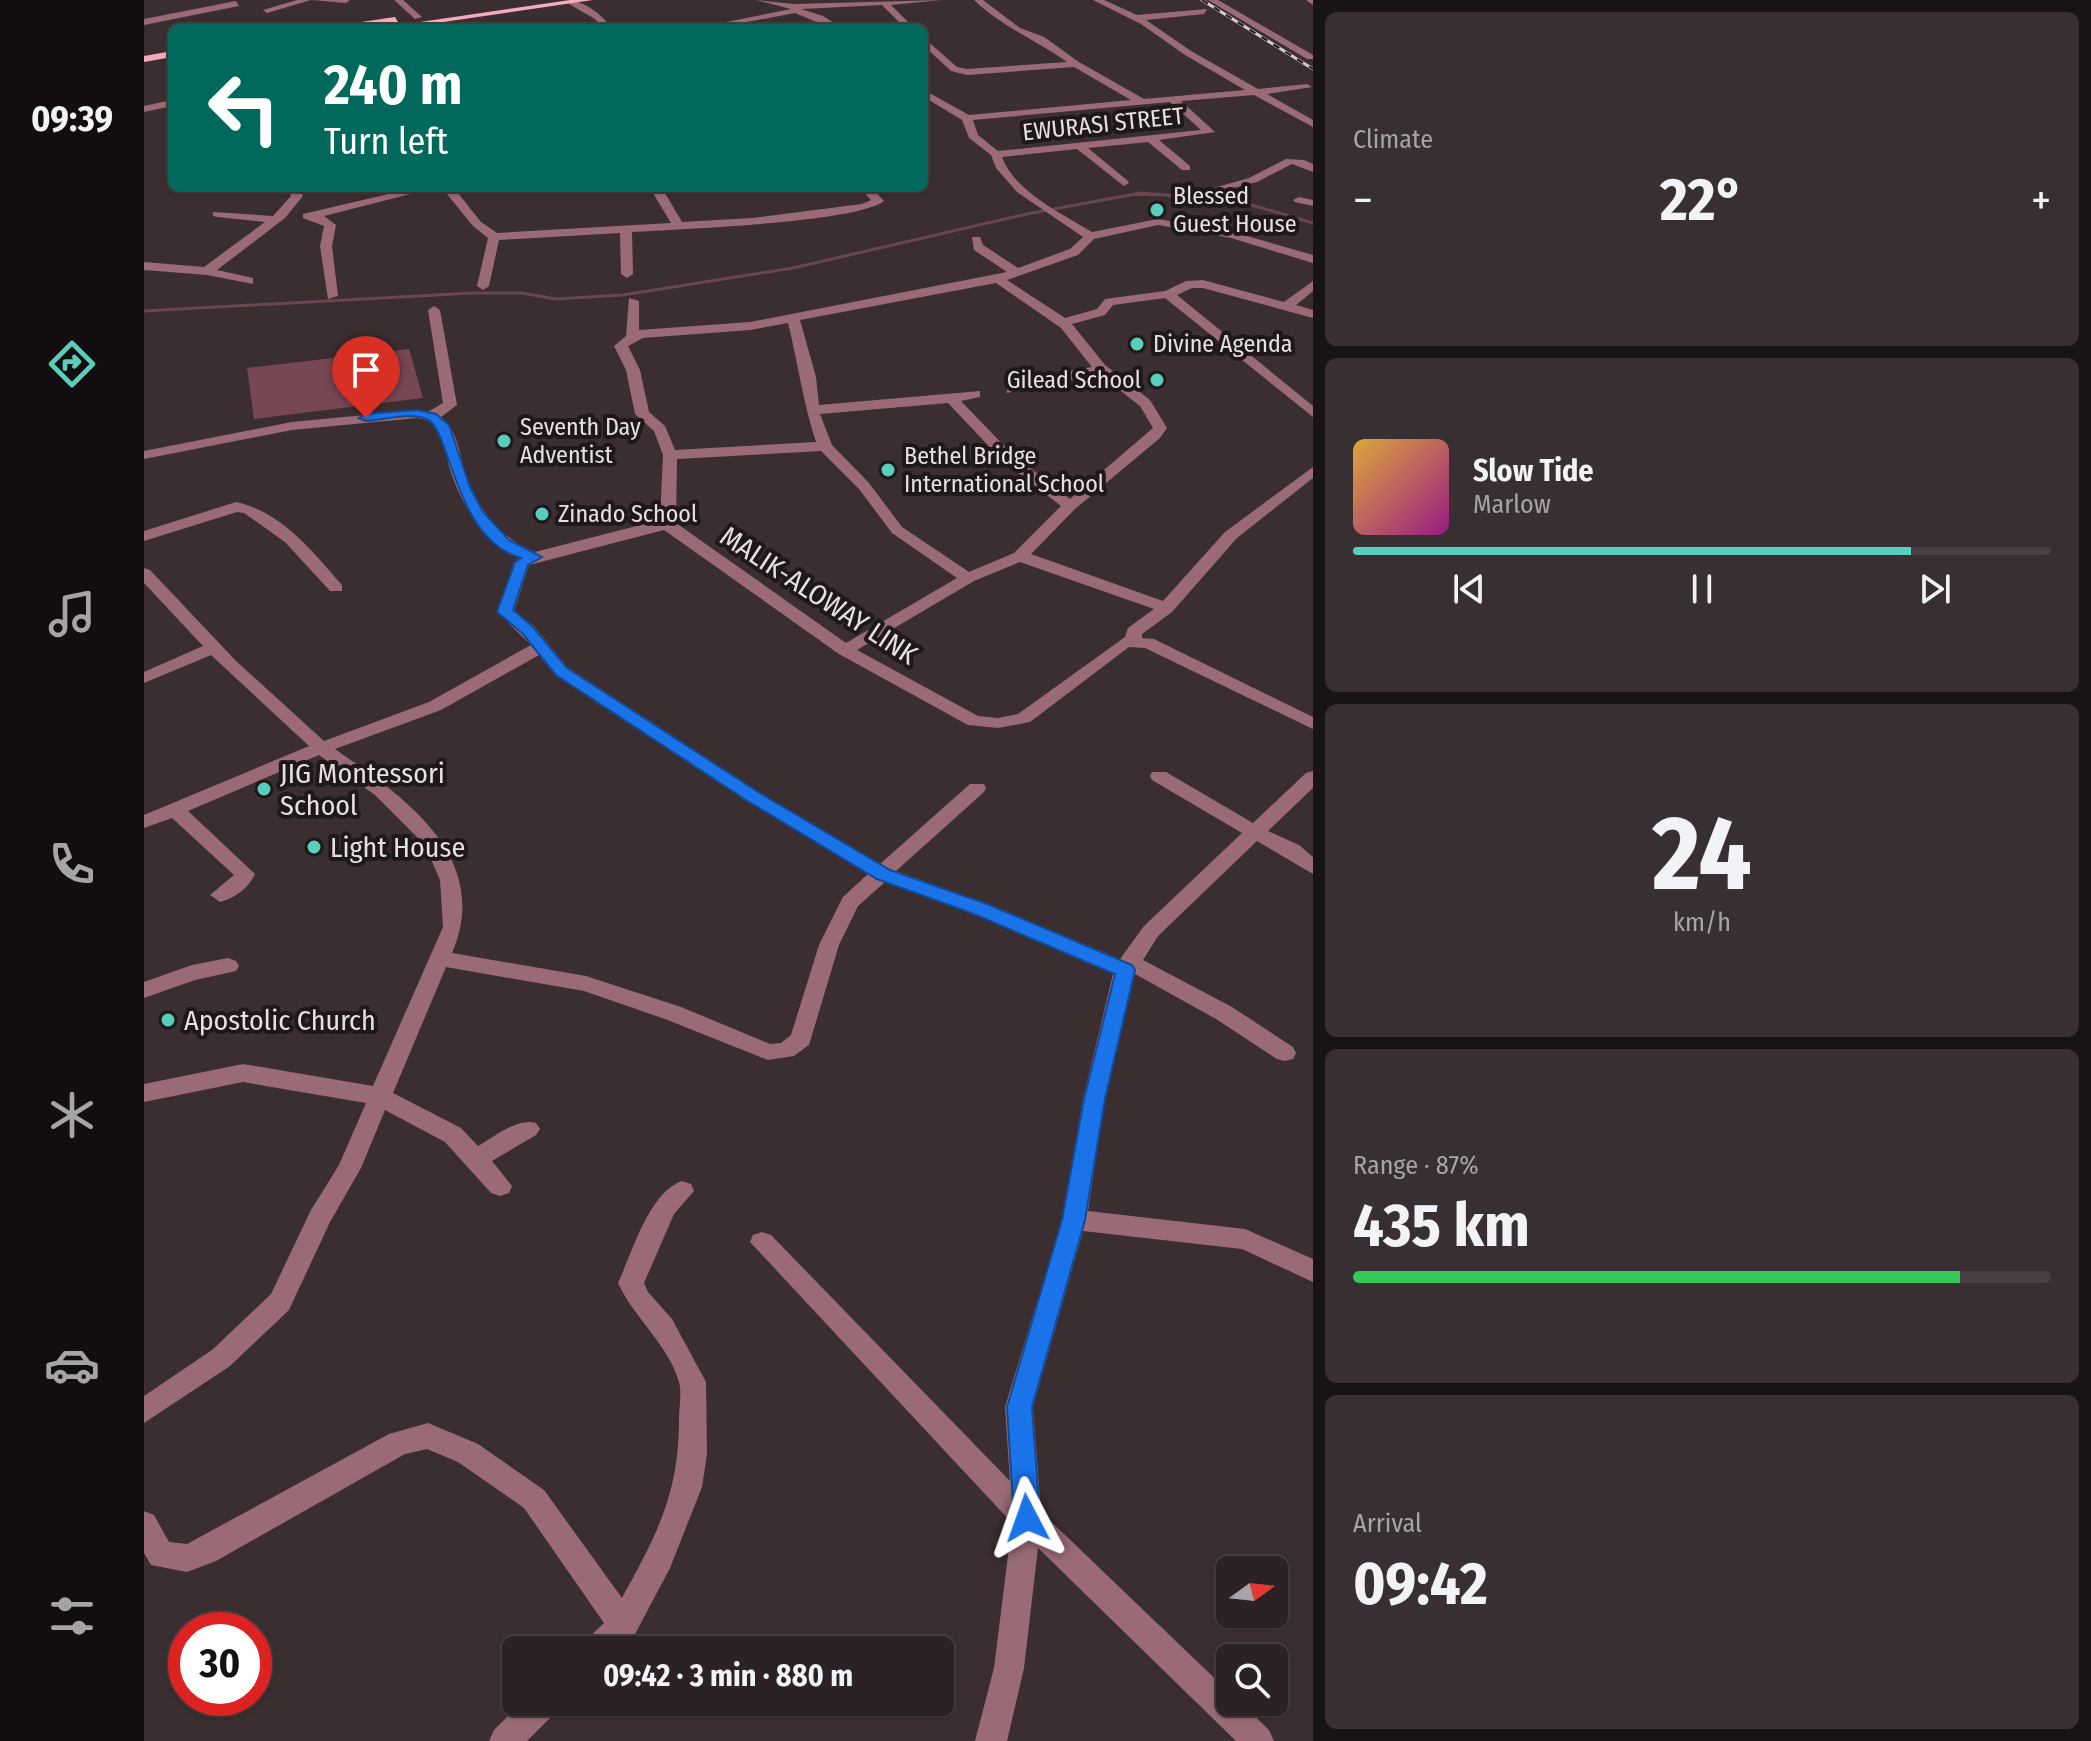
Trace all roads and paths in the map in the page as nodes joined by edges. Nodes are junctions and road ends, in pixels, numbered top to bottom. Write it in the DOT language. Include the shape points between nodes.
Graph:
graph roads {
  1 [pos="307,0"];
  2 [pos="316,0"];
  3 [pos="346,0"];
  4 [pos="398,0"];
  5 [pos="541,0"];
  6 [pos="589,0"];
  7 [pos="760,0"];
  8 [pos="938,0"];
  9 [pos="978,0"];
  10 [pos="1097,0"];
  11 [pos="1212,0"];
  12 [pos="572,2"];
  13 [pos="236,4"];
  14 [pos="885,4"];
  15 [pos="794,9"];
  16 [pos="267,10"];
  17 [pos="1204,11"];
  18 [pos="768,17"];
  19 [pos="1136,18"];
  20 [pos="144,22"];
  21 [pos="422,23"];
  22 [pos="604,24"];
  23 [pos="725,24"];
  24 [pos="769,24"];
  25 [pos="831,24"];
  26 [pos="906,24"];
  27 [pos="928,45"];
  28 [pos="168,55"];
  29 [pos="1310,57"];
  30 [pos="144,59"];
  31 [pos="168,62"];
  32 [pos="1076,64"];
  33 [pos="144,65"];
  34 [pos="1307,87"];
  35 [pos="1252,90"];
  36 [pos="1127,93"];
  37 [pos="928,98"];
  38 [pos="1172,99"];
  39 [pos="1140,101"];
  40 [pos="1120,103"];
  41 [pos="168,104"];
  42 [pos="144,109"];
  43 [pos="967,118"];
  44 [pos="1313,124"];
  45 [pos="1151,139"];
  46 [pos="1081,147"];
  47 [pos="996,154"];
  48 [pos="1186,168"];
  49 [pos="1313,169"];
  50 [pos="1124,183"];
  51 [pos="1209,191"];
  52 [pos="296,192"];
  53 [pos="411,192"];
  54 [pos="451,192"];
  55 [pos="658,192"];
  56 [pos="870,192"];
  57 [pos="1299,200"];
  58 [pos="1313,203"];
  59 [pos="217,214"];
  60 [pos="279,216"];
  61 [pos="309,216"];
  62 [pos="679,226"];
  63 [pos="626,229"];
  64 [pos="1090,236"];
  65 [pos="494,237"];
  66 [pos="976,239"];
  67 [pos="1313,259"];
  68 [pos="144,266"];
  69 [pos="207,271"];
  70 [pos="1016,272"];
  71 [pos="627,274"];
  72 [pos="998,279"];
  73 [pos="249,281"];
  74 [pos="1313,285"];
  75 [pos="483,286"];
  76 [pos="1168,294"];
  77 [pos="332,296"];
  78 [pos="633,301"];
  79 [pos="1287,306"];
  80 [pos="434,310"];
  81 [pos="1313,314"];
  82 [pos="793,319"];
  83 [pos="1063,322"];
  84 [pos="632,337"];
  85 [pos="1101,370"];
  86 [pos="1012,390"];
  87 [pos="975,394"];
  88 [pos="952,399"];
  89 [pos="1309,407"];
  90 [pos="812,410"];
  91 [pos="432,416"];
  92 [pos="825,446"];
  93 [pos="144,455"];
  94 [pos="670,455"];
  95 [pos="1313,471"];
  96 [pos="1070,506"];
  97 [pos="668,525"];
  98 [pos="144,536"];
  99 [pos="1020,556"];
  100 [pos="534,557"];
  101 [pos="144,573"];
  102 [pos="968,578"];
  103 [pos="336,588"];
  104 [pos="1166,608"];
  105 [pos="1133,640"];
  106 [pos="540,647"];
  107 [pos="214,648"];
  108 [pos="845,650"];
  109 [pos="144,678"];
  110 [pos="1313,724"];
  111 [pos="321,748"];
  112 [pos="1159,776"];
  113 [pos="1313,777"];
  114 [pos="977,788"];
  115 [pos="174,809"];
  116 [pos="144,822"];
  117 [pos="1253,831"];
  118 [pos="1313,867"];
  119 [pos="883,874"];
  120 [pos="220,895"];
  121 [pos="438,958"];
  122 [pos="228,966"];
  123 [pos="1127,966"];
  124 [pos="144,990"];
  125 [pos="1285,1053"];
  126 [pos="144,1093"];
  127 [pos="378,1096"];
  128 [pos="528,1129"];
  129 [pos="476,1159"];
  130 [pos="500,1186"];
  131 [pos="682,1191"];
  132 [pos="1074,1220"];
  133 [pos="762,1242"];
  134 [pos="1313,1271"];
  135 [pos="144,1411"];
  136 [pos="1027,1518"];
  137 [pos="144,1525"];
  138 [pos="623,1625"];
  139 [pos="612,1636"];
  140 [pos="530,1716"];
  141 [pos="505,1741"];
  142 [pos="991,1741"];
  143 [pos="1258,1741"];
  1 -- 16 [label="street"];
  2 -- 3 [label="street"];
  4 -- 21 [label="street"];
  5 -- 21 [label="main road"];
  6 -- 12 [label="main road"];
  7 -- 15 [label="street"];
  8 -- 14 [label="street"];
  9 -- 32 [label="street"];
  10 -- 19 [label="street"];
  11 -- 29 [label="street"];
  12 -- 21 [label="main road"];
  12 -- 22 [label="street"];
  13 -- 20 [label="street"];
  14 -- 15 [label="street"];
  14 -- 26 [label="street"];
  15 -- 18 [label="street"];
  15 -- 25 [label="street"];
  17 -- 19 [label="street"];
  18 -- 23 [label="street"];
  18 -- 24 [label="street"];
  19 -- 35 [label="street"];
  27 -- 32 [label="street" via="954,69 967,72"];
  28 -- 30 [label="main road"];
  31 -- 33 [label="main road"];
  32 -- 36 [label="street"];
  34 -- 35 [label="street"];
  35 -- 38 [label="street"];
  35 -- 44 [label="street"];
  36 -- 39 [label="street"];
  36 -- 40 [label="street"];
  37 -- 43 [label="street"];
  38 -- 39 [label="street"];
  38 -- 45 [label="street, EWURASI STREET" via="1210,132"];
  39 -- 40 [label="street"];
  40 -- 43 [label="street"];
  41 -- 42 [label="street"];
  43 -- 47 [label="street" via="973,136"];
  45 -- 46 [label="street, EWURASI STREET"];
  45 -- 48 [label="street"];
  46 -- 47 [label="street, EWURASI STREET"];
  46 -- 50 [label="street"];
  47 -- 64 [label="street" via="1008,176"];
  49 -- 51 [label="street" via="1290,161 1253,180"];
  52 -- 60 [label="street"];
  53 -- 61 [label="street"];
  54 -- 65 [label="street"];
  55 -- 62 [label="street"];
  56 -- 62 [label="street" via="878,201 874,205"];
  57 -- 58 [label="street"];
  59 -- 60 [label="street"];
  60 -- 61 [label="street"];
  60 -- 69 [label="street"];
  61 -- 77 [label="street" via="330,225 326,246"];
  62 -- 63 [label="street"];
  63 -- 65 [label="street"];
  63 -- 71 [label="street"];
  64 -- 67 [label="street" via="1158,222 1233,235"];
  64 -- 70 [label="street" via="1074,252"];
  65 -- 75 [label="street"];
  66 -- 70 [label="street" via="978,247"];
  68 -- 69 [label="street"];
  69 -- 73 [label="street"];
  70 -- 72 [label="street"];
  72 -- 82 [label="street"];
  72 -- 83 [label="street"];
  74 -- 79 [label="street"];
  76 -- 79 [label="street" via="1203,284"];
  76 -- 83 [label="street" via="1109,302 1101,312"];
  76 -- 89 [label="street"];
  78 -- 84 [label="street"];
  79 -- 81 [label="street"];
  80 -- 91 [label="street" via="450,405"];
  82 -- 84 [label="street"];
  82 -- 90 [label="street"];
  83 -- 85 [label="street"];
  84 -- 94 [label="street" via="621,346 633,370 642,414 660,429"];
  85 -- 86 [label="street"];
  85 -- 96 [label="street" via="1158,417 1160,428"];
  87 -- 88 [label="street"];
  88 -- 90 [label="street"];
  88 -- 96 [label="street" via="989,444"];
  90 -- 92 [label="street"];
  91 -- 93 [label="street" via="292,426"];
  91 -- 100 [label="street" via="443,425 477,513 504,543"];
  92 -- 94 [label="street"];
  92 -- 102 [label="street" via="897,530"];
  94 -- 97 [label="street"];
  95 -- 104 [label="street, MALIK-ALOWAY LINK" via="1231,535"];
  96 -- 99 [label="street"];
  97 -- 100 [label="street"];
  97 -- 108 [label="street, MALIK-ALOWAY LINK"];
  98 -- 103 [label="street" via="247,507 283,534"];
  99 -- 102 [label="street"];
  99 -- 104 [label="street"];
  100 -- 106 [label="street" via="522,562 505,612"];
  101 -- 107 [label="street"];
  102 -- 108 [label="street"];
  104 -- 105 [label="street, MALIK-ALOWAY LINK" via="1134,632"];
  105 -- 108 [label="street, MALIK-ALOWAY LINK" via="1024,718 998,723 974,721"];
  105 -- 110 [label="street"];
  106 -- 111 [label="street" via="435,706"];
  106 -- 119 [label="street" via="561,671"];
  107 -- 109 [label="street"];
  107 -- 111 [label="street"];
  111 -- 115 [label="street"];
  111 -- 121 [label="street" via="382,791 434,842 450,880 453,927"];
  112 -- 117 [label="street"];
  113 -- 117 [label="street"];
  114 -- 119 [label="street"];
  115 -- 116 [label="street"];
  115 -- 120 [label="street" via="245,874"];
  117 -- 118 [label="street"];
  117 -- 123 [label="street" via="1151,931"];
  119 -- 121 [label="street" via="850,902 829,945 801,1039 781,1052 768,1052 586,984"];
  119 -- 123 [label="street"];
  121 -- 127 [label="street"];
  122 -- 124 [label="street"];
  123 -- 125 [label="street" via="1224,1013"];
  123 -- 132 [label="street" via="1094,1099"];
  126 -- 127 [label="street" via="243,1073"];
  127 -- 129 [label="street" via="453,1135"];
  127 -- 135 [label="street" via="349,1168 280,1302 221,1358"];
  128 -- 129 [label="street"];
  129 -- 130 [label="street"];
  131 -- 138 [label="street" via="664,1208 631,1283 693,1382 692,1465 660,1558"];
  132 -- 134 [label="street" via="1245,1239"];
  132 -- 136 [label="street" via="1019,1407"];
  133 -- 136 [label="street"];
  136 -- 142 [label="street" via="1009,1668"];
  136 -- 143 [label="street"];
  137 -- 138 [label="street" via="161,1555 187,1558 399,1443 428,1436 468,1453 534,1499"];
  138 -- 139 [label="street"];
  140 -- 141 [label="street"];
}
